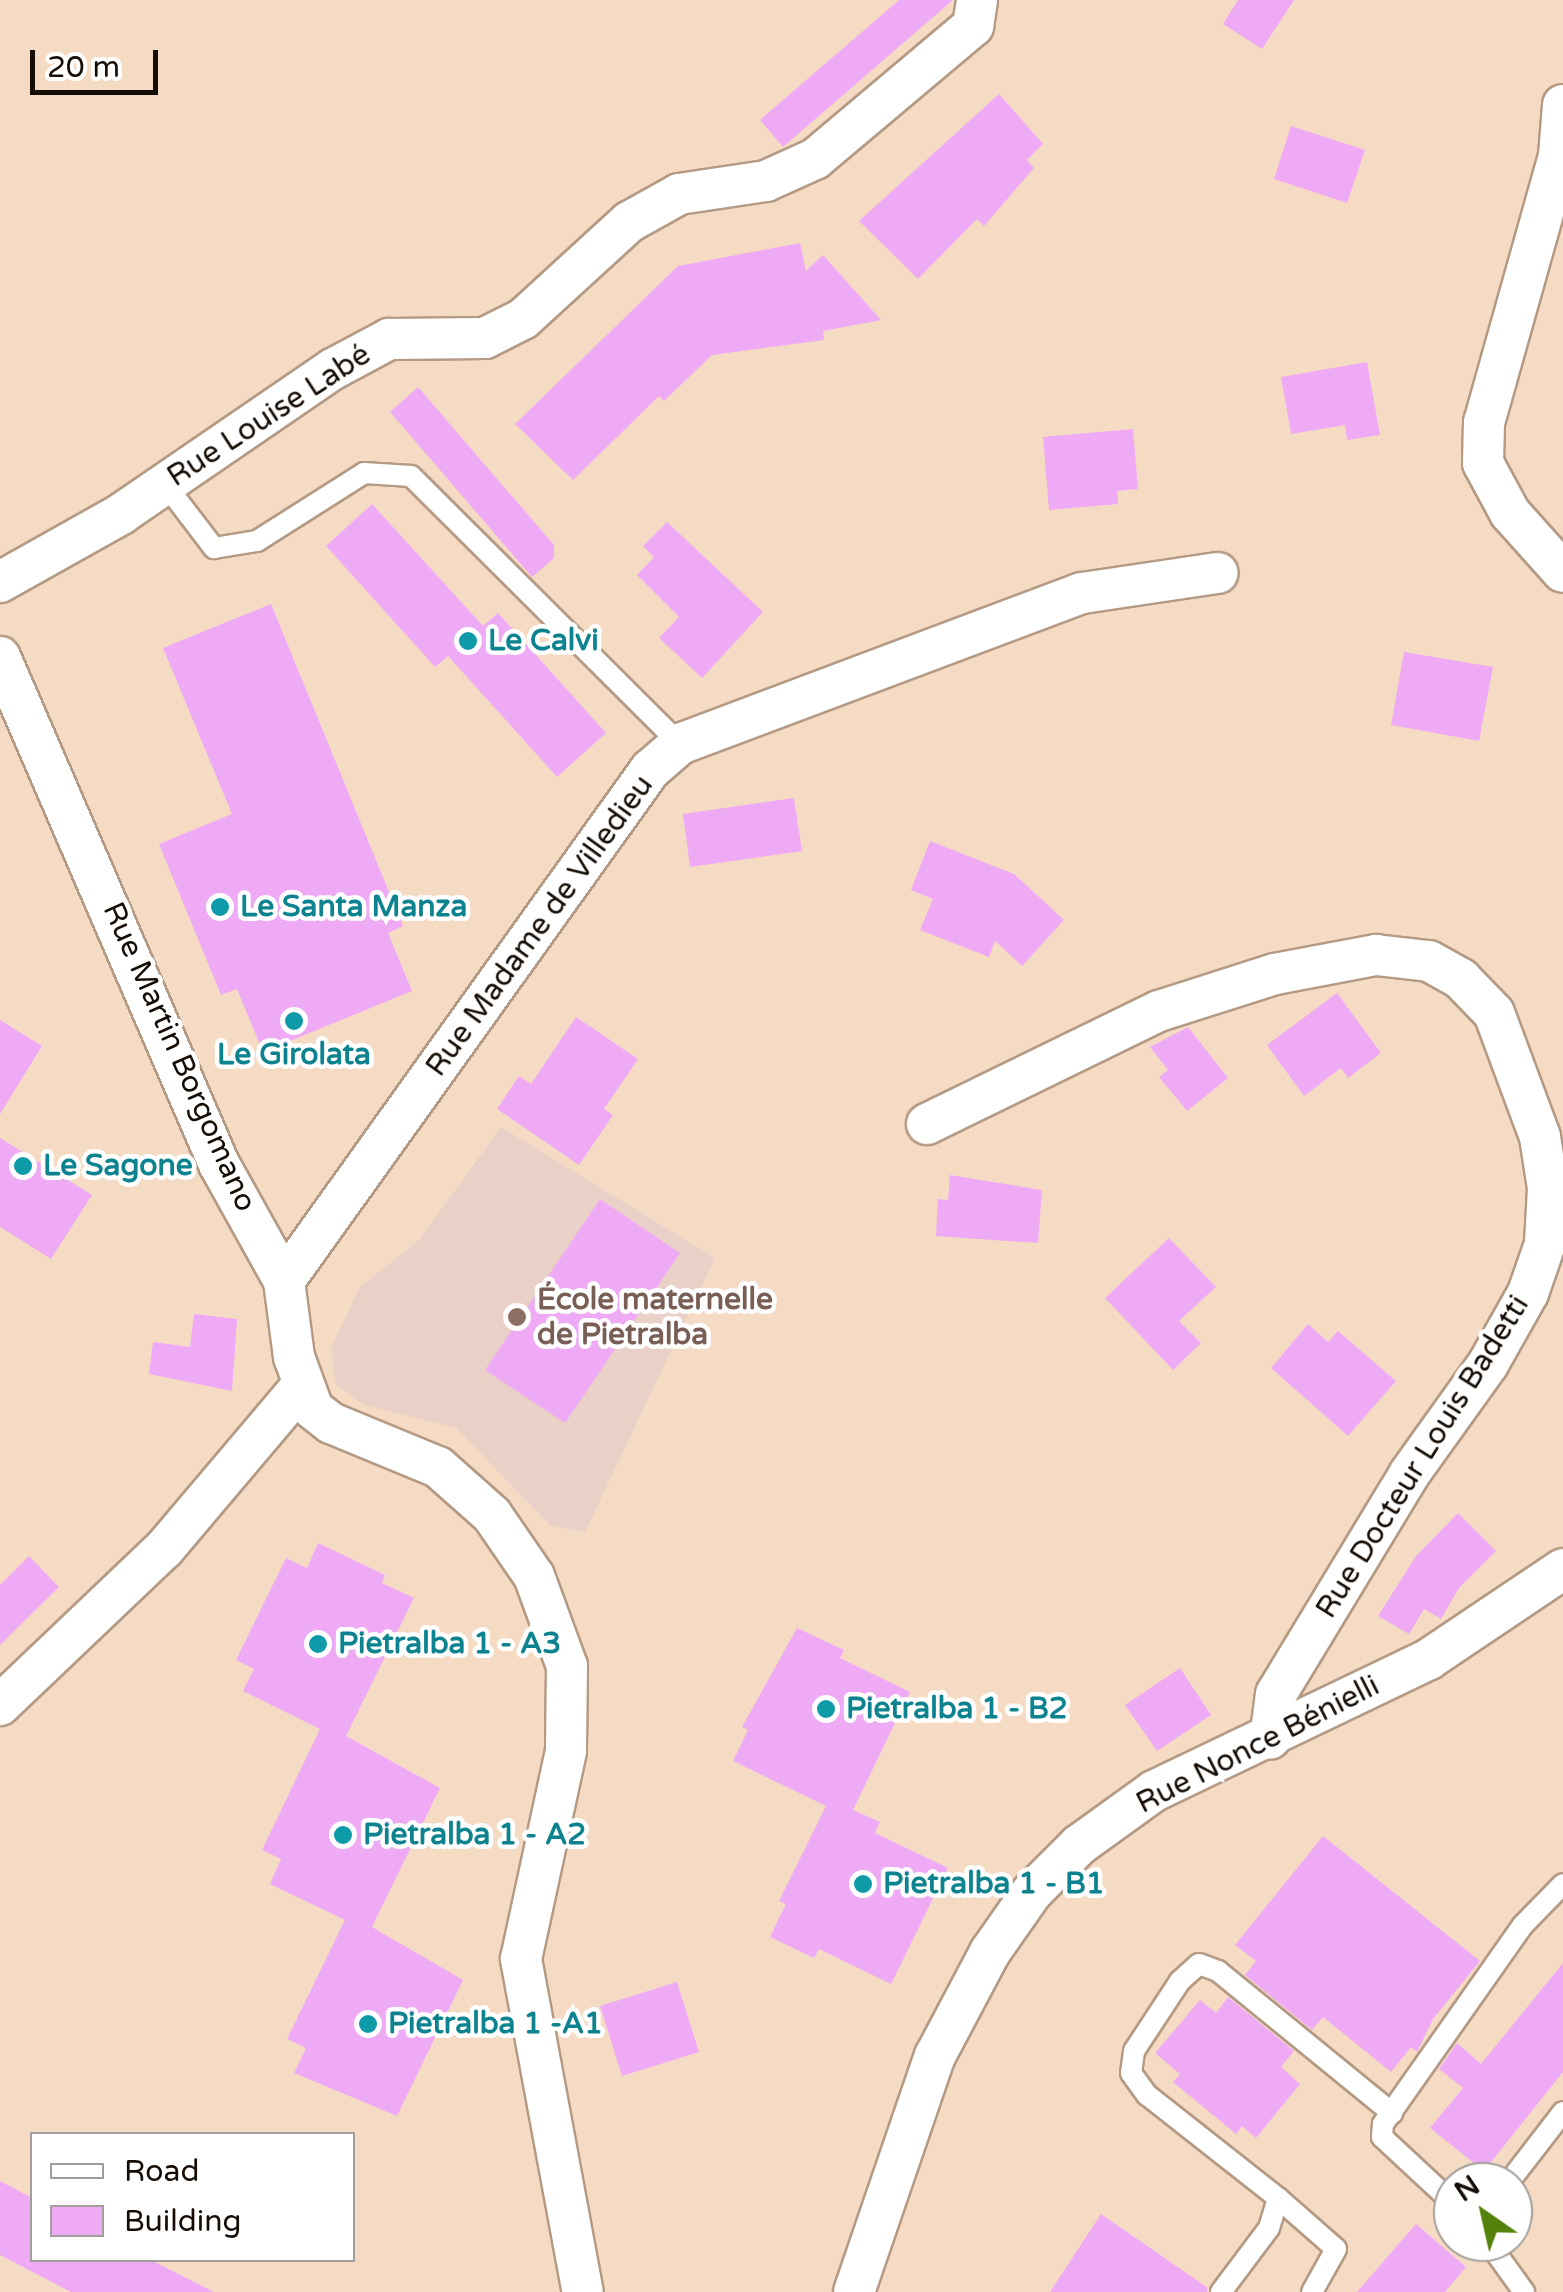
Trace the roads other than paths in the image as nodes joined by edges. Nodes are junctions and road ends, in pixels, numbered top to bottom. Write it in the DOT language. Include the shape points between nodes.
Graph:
graph roads {
  1 [pos="977,0"];
  2 [pos="1563,105"];
  3 [pos="165,484"];
  4 [pos="1563,572"];
  5 [pos="1218,573"];
  6 [pos="0,582"];
  7 [pos="0,657"];
  8 [pos="680,744"];
  9 [pos="927,1124"];
  10 [pos="284,1281"];
  11 [pos="301,1386"];
  12 [pos="1563,1569"];
  13 [pos="0,1704"];
  14 [pos="1270,1738"];
  15 [pos="1563,1884"];
  16 [pos="1563,2112"];
  17 [pos="1392,2113"];
  18 [pos="1524,2162"];
  19 [pos="1433,2185"];
  20 [pos="1278,2198"];
  21 [pos="1502,2262"];
  22 [pos="583,2292"];
  23 [pos="854,2292"];
  24 [pos="1220,2292"];
  25 [pos="1312,2292"];
  26 [pos="1524,2292"];
  1 -- 3 [label="street, Rue Louise Labé" via="974,26 815,159 766,181 679,194 630,222 523,319 485,338 389,339 334,368"];
  2 -- 4 [label="street" via="1559,156 1484,422 1483,463 1510,513"];
  3 -- 6 [label="street, Rue Louise Labé"];
  3 -- 8 [label="lane" via="214,548 257,541 364,473 411,476"];
  5 -- 8 [label="street, Rue Madame de Villedieu" via="1082,592"];
  7 -- 10 [label="street, Rue Martin Borgomano" via="220,1164"];
  8 -- 10 [label="street, Rue Madame de Villedieu" via="650,770"];
  9 -- 14 [label="street, Rue Docteur Louis Badetti" via="1159,1012 1275,974 1376,956 1429,961 1461,980 1494,1013 1540,1137 1548,1188 1545,1244 1528,1292 1488,1364 1410,1473 1276,1694"];
  10 -- 11 [label="street, Rue Martin Borgomano"];
  11 -- 13 [label="street" via="164,1550"];
  11 -- 22 [label="street" via="330,1423 438,1467 492,1515 534,1576 566,1666 566,1750 521,1959"];
  12 -- 14 [label="street, Rue Nonce Bénielli" via="1429,1659"];
  14 -- 23 [label="street, Rue Nonce Bénielli" via="1154,1791 1079,1844 1032,1892 990,1952 935,2056"];
  15 -- 17 [label="lane" via="1523,1925"];
  16 -- 18 [label="lane"];
  17 -- 19 [label="lane" via="1382,2138"];
  17 -- 20 [label="lane" via="1218,1971 1199,1964 1180,1981 1134,2051 1130,2073 1147,2095"];
  20 -- 24 [label="lane" via="1269,2228"];
  20 -- 25 [label="lane" via="1336,2249"];
  21 -- 26 [label="lane"];
}
